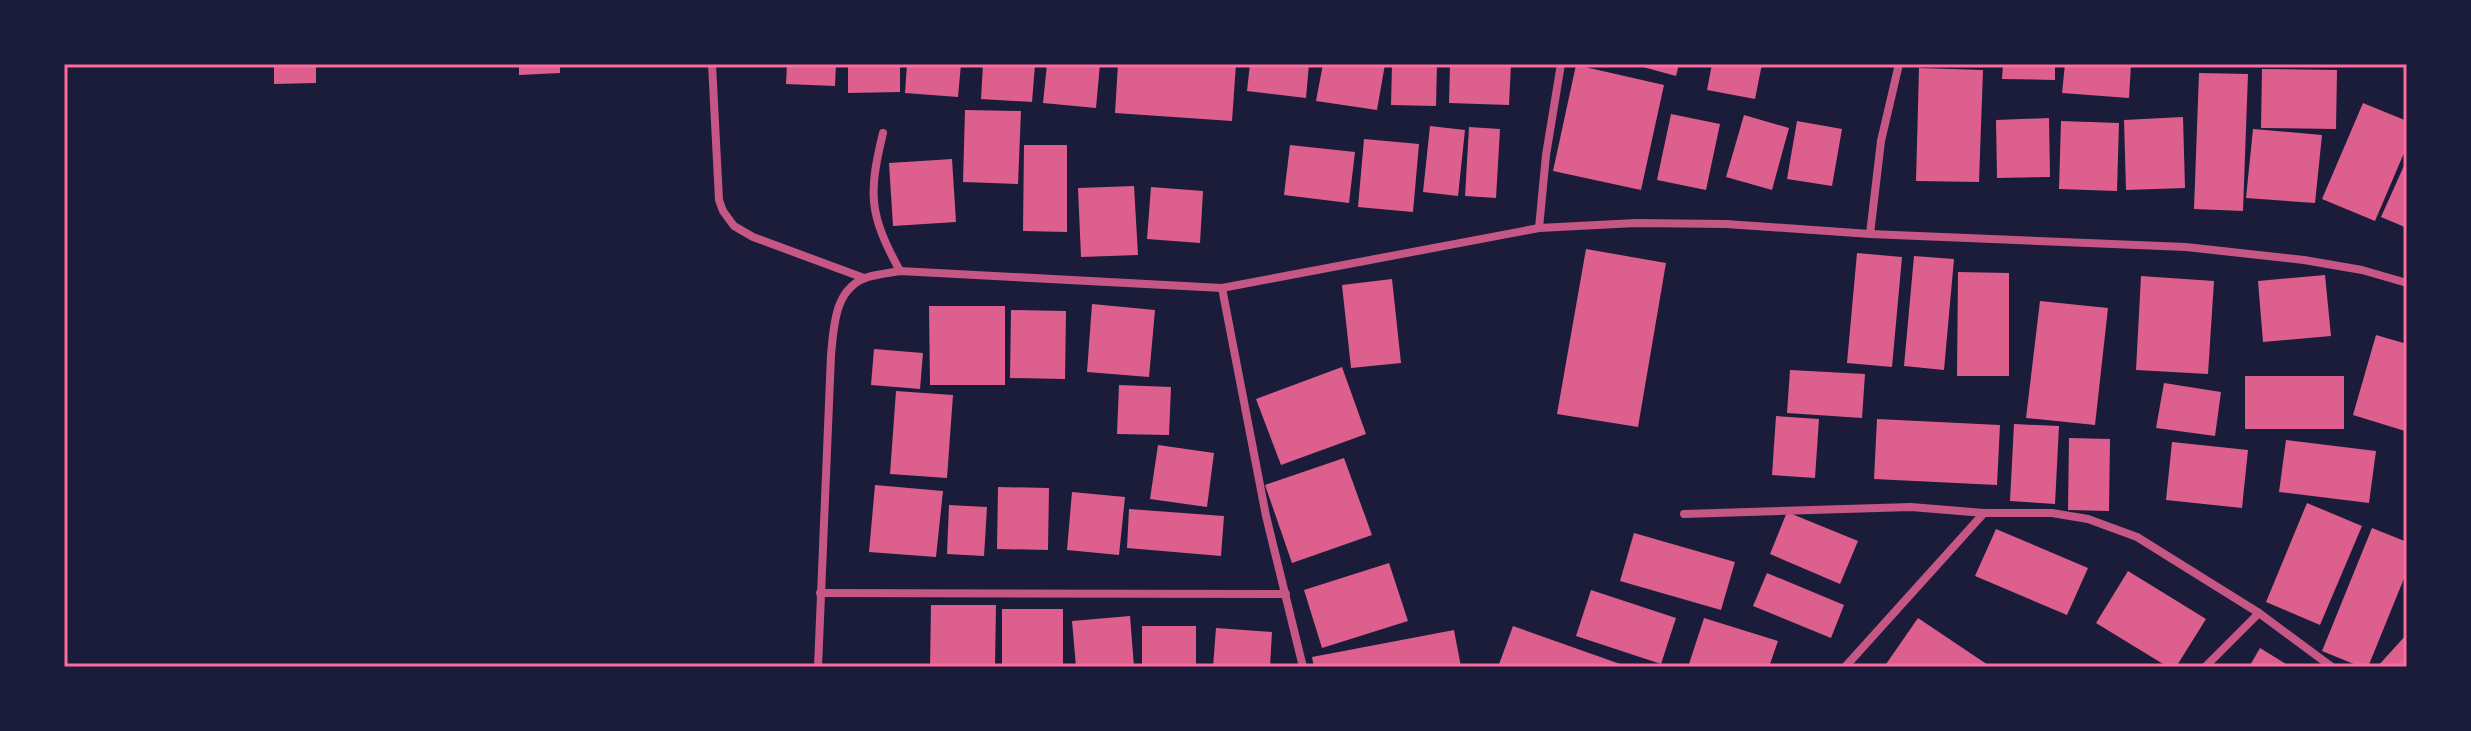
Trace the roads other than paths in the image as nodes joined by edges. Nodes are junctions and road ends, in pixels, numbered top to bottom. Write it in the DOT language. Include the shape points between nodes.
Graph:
graph roads {
  1 [pos="712,64"];
  2 [pos="1561,64"];
  3 [pos="1899,64"];
  4 [pos="883,133"];
  5 [pos="1539,228"];
  6 [pos="1870,234"];
  7 [pos="900,271"];
  8 [pos="864,278"];
  9 [pos="2407,283"];
  10 [pos="1222,288"];
  11 [pos="1984,513"];
  12 [pos="1684,514"];
  13 [pos="820,593"];
  14 [pos="1286,594"];
  15 [pos="2259,613"];
  16 [pos="818,667"];
  17 [pos="1303,667"];
  18 [pos="1845,667"];
  19 [pos="2205,667"];
  20 [pos="2332,667"];
  1 -- 8 [label="street" via="719,200 729,219 753,237"];
  2 -- 5 [label="street"];
  3 -- 6 [label="street" via="1881,141"];
  4 -- 7 [label="street" via="874,171 875,215"];
  5 -- 6 [label="street" via="1681,223"];
  5 -- 10 [label="street"];
  6 -- 9 [label="street" via="2186,247 2304,260"];
  7 -- 8 [label="street"];
  7 -- 10 [label="street"];
  8 -- 13 [label="street" via="843,296 836,314"];
  10 -- 14 [label="street"];
  11 -- 12 [label="street" via="1911,507"];
  11 -- 15 [label="street" via="2088,519 2137,537"];
  11 -- 18 [label="street"];
  13 -- 14 [label="street"];
  13 -- 16 [label="street"];
  14 -- 17 [label="street"];
  15 -- 19 [label="street"];
  15 -- 20 [label="street"];
}
